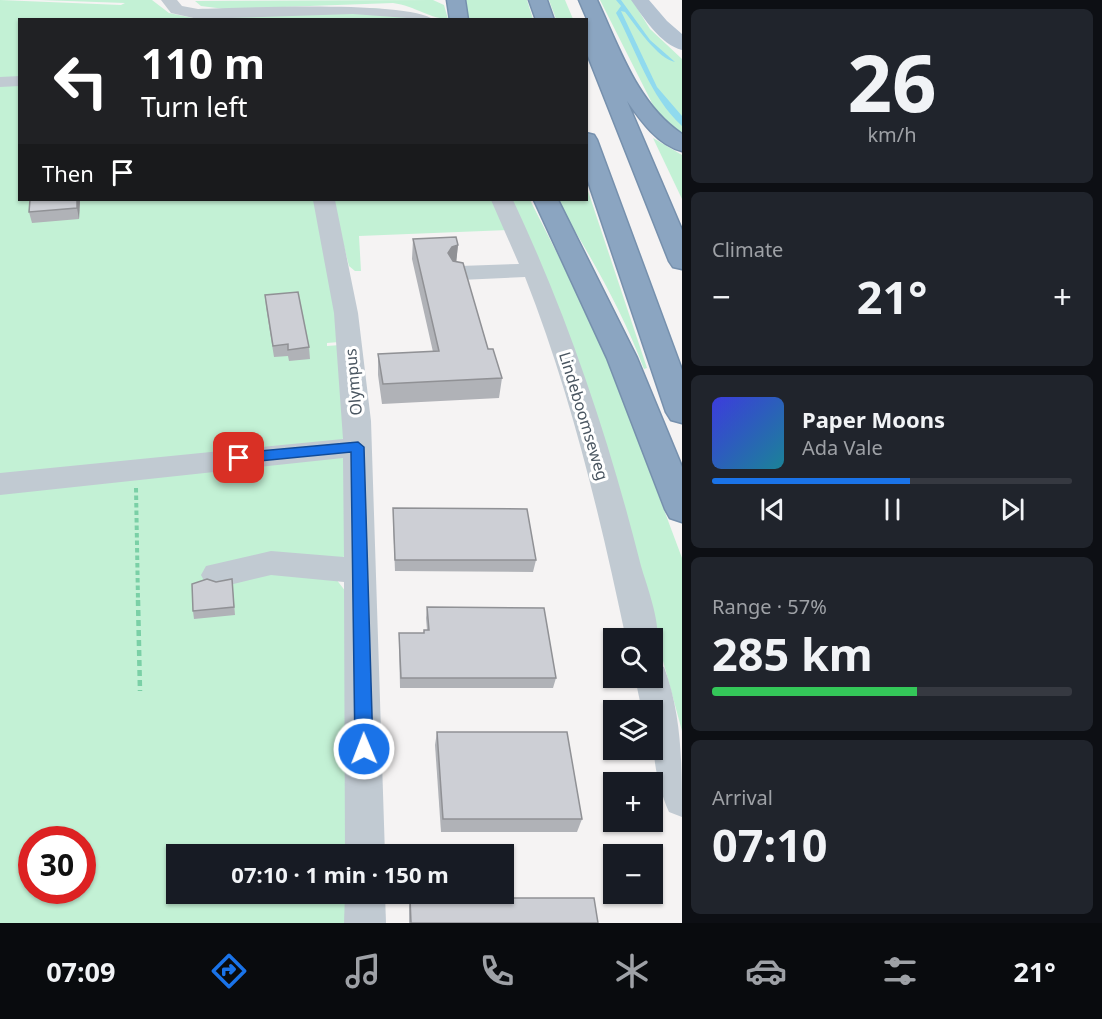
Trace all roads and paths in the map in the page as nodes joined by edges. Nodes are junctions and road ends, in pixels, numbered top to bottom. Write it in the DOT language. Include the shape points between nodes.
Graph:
graph roads {
  1 [pos="169,0"];
  2 [pos="456,0"];
  3 [pos="538,0"];
  4 [pos="576,0"];
  5 [pos="588,0"];
  6 [pos="640,0"];
  7 [pos="423,18"];
  8 [pos="459,18"];
  9 [pos="544,18"];
  10 [pos="583,18"];
  11 [pos="588,31"];
  12 [pos="682,44"];
  13 [pos="18,81"];
  14 [pos="0,82"];
  15 [pos="682,144"];
  16 [pos="588,146"];
  17 [pos="324,201"];
  18 [pos="502,201"];
  19 [pos="546,201"];
  20 [pos="682,261"];
  21 [pos="534,270"];
  22 [pos="460,273"];
  23 [pos="682,412"];
  24 [pos="358,447"];
  25 [pos="136,469"];
  26 [pos="0,484"];
  27 [pos="682,509"];
  28 [pos="360,571"];
  29 [pos="217,575"];
  30 [pos="640,628"];
  31 [pos="654,688"];
  32 [pos="140,692"];
  33 [pos="682,799"];
  34 [pos="365,844"];
  35 [pos="365,904"];
  36 [pos="366,923"];
  1 -- 7 [label="street" via="177,10 198,14 375,5 409,10"];
  2 -- 8 [label="highway"];
  3 -- 9 [label="highway"];
  4 -- 10 [label="highway"];
  5 -- 15 [label="highway" via="639,106"];
  6 -- 12 [label="main road"];
  11 -- 20 [label="highway"];
  13 -- 14 [label="street"];
  16 -- 23 [label="highway"];
  17 -- 24 [label="street, Olympus" via="346,313"];
  18 -- 21 [label="street, Lindeboomseweg"];
  19 -- 27 [label="highway" via="622,358"];
  21 -- 22 [label="street"];
  21 -- 30 [label="street, Lindeboomseweg" via="586,416"];
  24 -- 25 [label="street"];
  24 -- 28 [label="street, Olympus"];
  25 -- 26 [label="street"];
  25 -- 32 [label="path"];
  28 -- 29 [label="street" via="271,563"];
  28 -- 34 [label="street, Olympus"];
  31 -- 33 [label="street"];
  35 -- 36 [label="street"];
}
